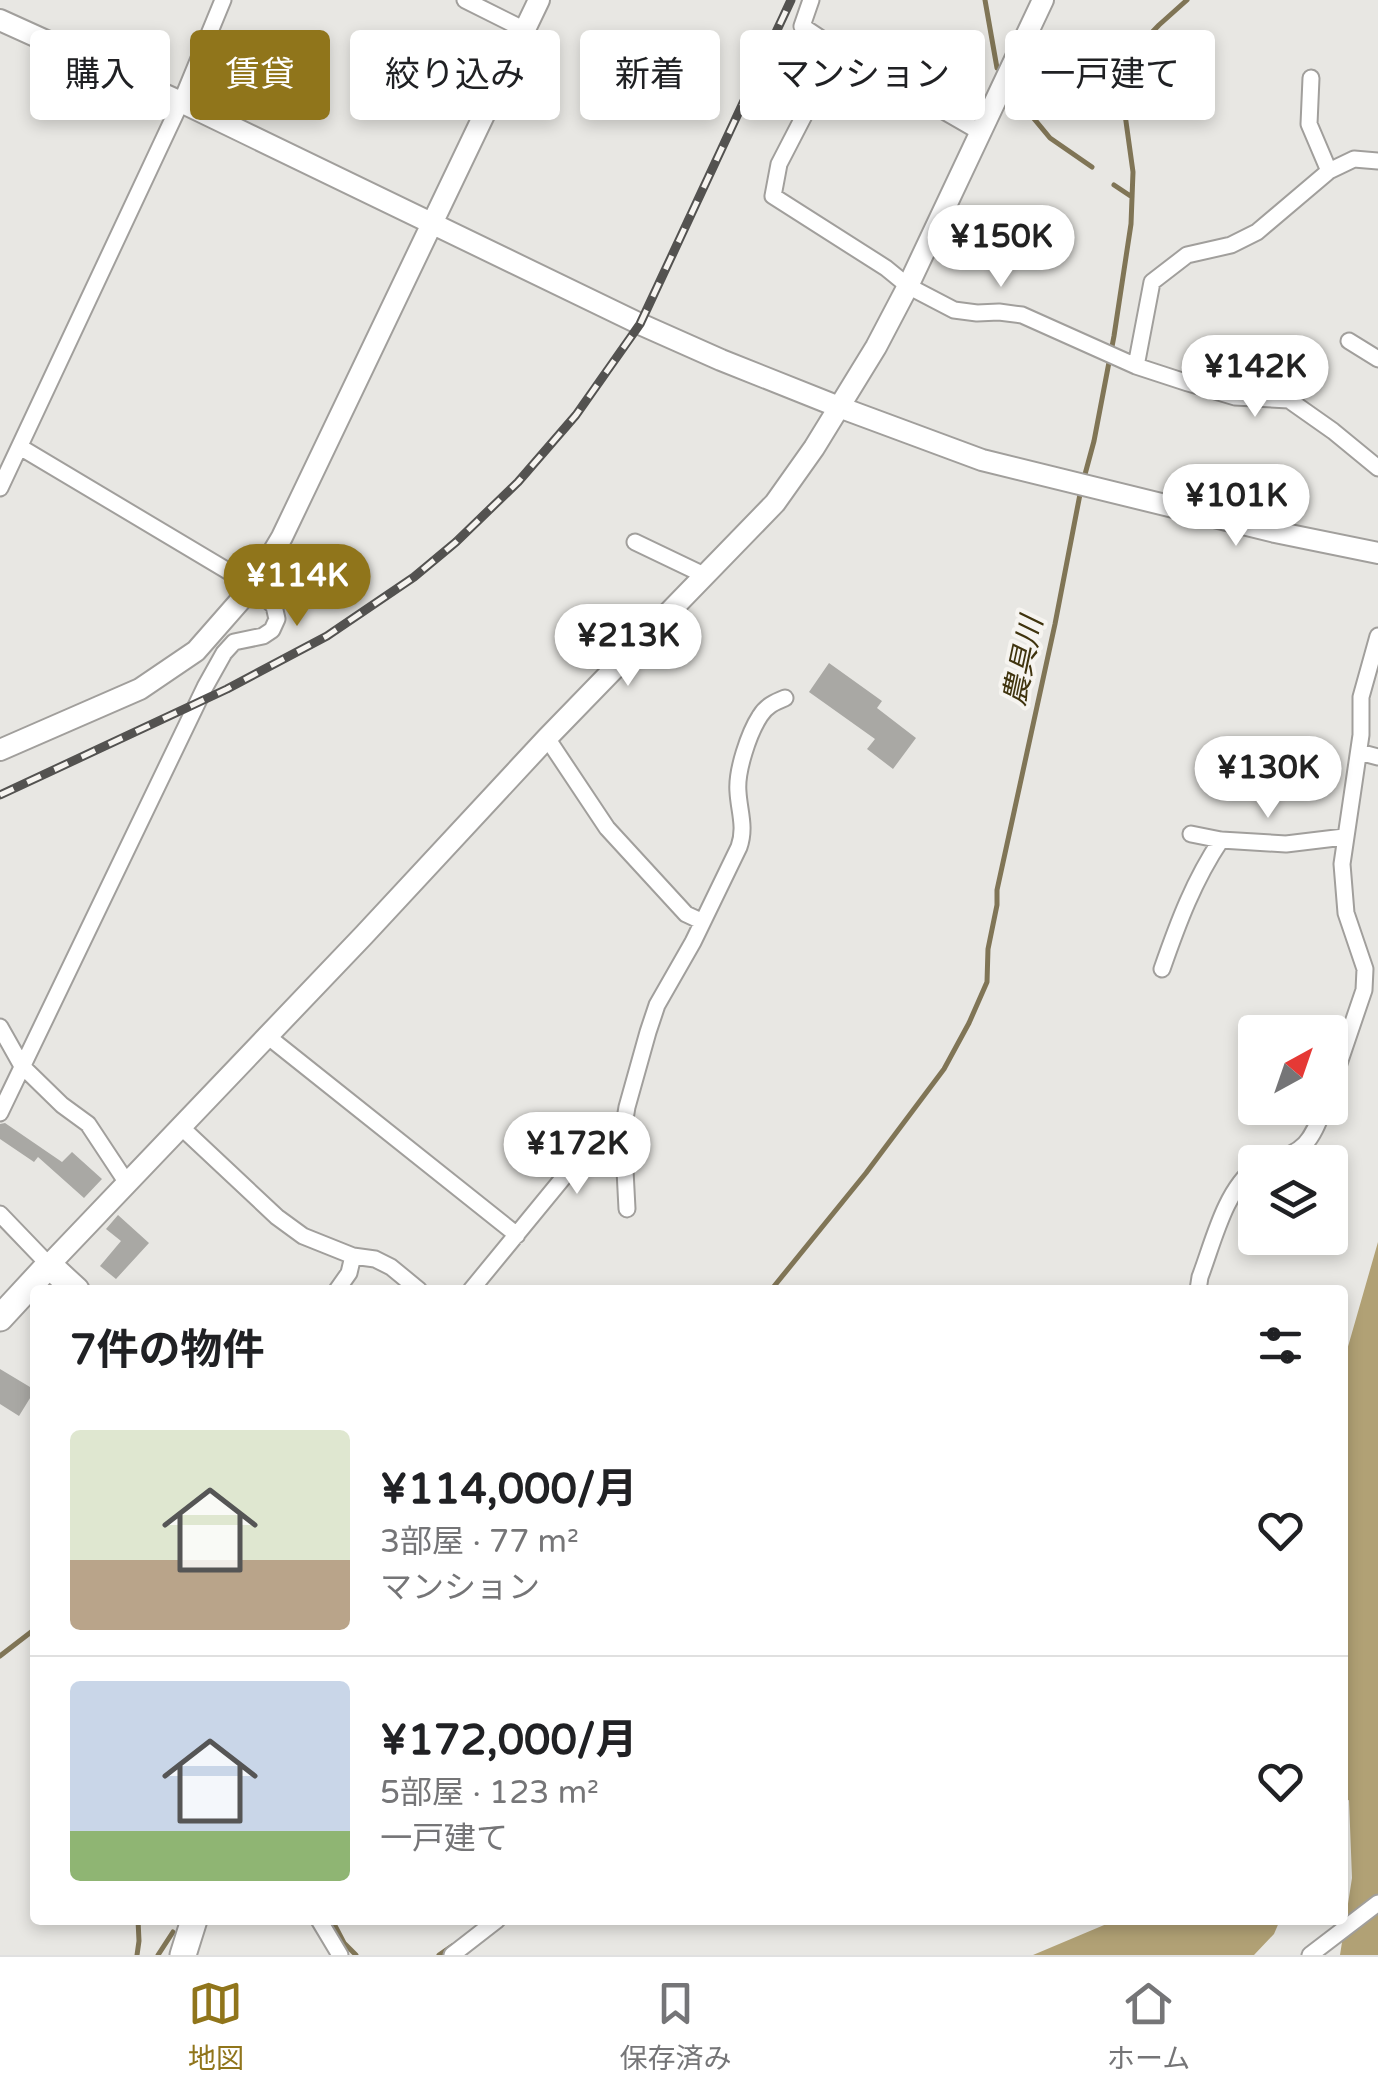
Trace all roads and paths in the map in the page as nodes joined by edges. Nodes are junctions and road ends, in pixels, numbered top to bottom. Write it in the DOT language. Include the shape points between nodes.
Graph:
graph roads {
  1 [pos="223,0"];
  2 [pos="465,0"];
  3 [pos="539,0"];
  4 [pos="811,0"];
  5 [pos="1044,0"];
  6 [pos="0,20"];
  7 [pos="525,30"];
  8 [pos="808,30"];
  9 [pos="1311,78"];
  10 [pos="181,102"];
  11 [pos="481,120"];
  12 [pos="802,120"];
  13 [pos="959,120"];
  14 [pos="980,132"];
  15 [pos="1378,161"];
  16 [pos="1329,171"];
  17 [pos="430,224"];
  18 [pos="908,286"];
  19 [pos="1349,342"];
  20 [pos="1378,359"];
  21 [pos="1132,364"];
  22 [pos="839,407"];
  23 [pos="20,446"];
  24 [pos="1378,468"];
  25 [pos="0,488"];
  26 [pos="635,542"];
  27 [pos="1378,553"];
  28 [pos="706,576"];
  29 [pos="253,586"];
  30 [pos="1378,636"];
  31 [pos="785,698"];
  32 [pos="547,738"];
  33 [pos="0,750"];
  34 [pos="1359,752"];
  35 [pos="1378,757"];
  36 [pos="1191,834"];
  37 [pos="1344,837"];
  38 [pos="1222,840"];
  39 [pos="702,922"];
  40 [pos="1162,969"];
  41 [pos="0,1027"];
  42 [pos="266,1035"];
  43 [pos="1348,1037"];
  44 [pos="22,1066"];
  45 [pos="0,1114"];
  46 [pos="181,1127"];
  47 [pos="623,1131"];
  48 [pos="127,1183"];
  49 [pos="1238,1185"];
  50 [pos="627,1210"];
  51 [pos="0,1214"];
  52 [pos="517,1235"];
  53 [pos="353,1256"];
  54 [pos="49,1264"];
  55 [pos="71,1285"];
  56 [pos="340,1285"];
  57 [pos="413,1285"];
  58 [pos="475,1285"];
  59 [pos="1199,1285"];
  60 [pos="0,1318"];
  61 [pos="1378,1903"];
  62 [pos="192,1925"];
  63 [pos="322,1925"];
  64 [pos="490,1925"];
  65 [pos="183,1955"];
  66 [pos="340,1955"];
  67 [pos="452,1955"];
  68 [pos="1310,1955"];
  1 -- 10 [label="street"];
  2 -- 7 [label="street"];
  3 -- 7 [label="street"];
  4 -- 8 [label="street" via="802,26"];
  5 -- 14 [label="street"];
  6 -- 10 [label="street"];
  9 -- 16 [label="street" via="1309,124"];
  10 -- 17 [label="street"];
  10 -- 23 [label="street"];
  11 -- 17 [label="street"];
  12 -- 18 [label="street" via="779,164 773,196"];
  13 -- 14 [label="street"];
  14 -- 18 [label="street"];
  15 -- 16 [label="street" via="1354,159"];
  16 -- 21 [label="street" via="1257,232 1187,255 1152,282"];
  17 -- 22 [label="street" via="640,324"];
  17 -- 29 [label="street"];
  18 -- 21 [label="street" via="954,310 1022,315"];
  18 -- 22 [label="street"];
  19 -- 20 [label="street"];
  21 -- 24 [label="street" via="1236,397 1288,400"];
  22 -- 27 [label="street" via="982,460"];
  22 -- 28 [label="street" via="774,503"];
  23 -- 25 [label="street"];
  23 -- 29 [label="street"];
  26 -- 28 [label="street"];
  28 -- 32 [label="street"];
  29 -- 33 [label="street" via="196,651 140,689"];
  29 -- 44 [label="street" via="274,606 272,630 234,642 214,670"];
  30 -- 34 [label="street" via="1361,698"];
  31 -- 39 [label="street" via="761,714 745,753 738,790 743,836"];
  32 -- 39 [label="street" via="606,828 686,914"];
  32 -- 42 [label="street"];
  34 -- 35 [label="street"];
  34 -- 37 [label="street"];
  36 -- 38 [label="street"];
  37 -- 38 [label="street" via="1286,844"];
  37 -- 43 [label="street" via="1342,896 1365,969"];
  38 -- 40 [label="street" via="1190,893"];
  39 -- 47 [label="street" via="657,1005"];
  41 -- 44 [label="street"];
  42 -- 46 [label="street"];
  42 -- 52 [label="street"];
  44 -- 45 [label="street"];
  44 -- 48 [label="street" via="88,1124"];
  46 -- 48 [label="street"];
  46 -- 53 [label="street" via="277,1217 303,1236"];
  47 -- 50 [label="street"];
  47 -- 52 [label="street" via="595,1139"];
  48 -- 54 [label="street"];
  49 -- 59 [label="street"];
  51 -- 54 [label="street"];
  52 -- 58 [label="street"];
  53 -- 56 [label="street"];
  53 -- 57 [label="street" via="375,1259"];
  54 -- 55 [label="main road"];
  54 -- 60 [label="main road"];
  61 -- 68 [label="street"];
  62 -- 65 [label="main road"];
  63 -- 66 [label="street"];
  64 -- 67 [label="street"];
}
